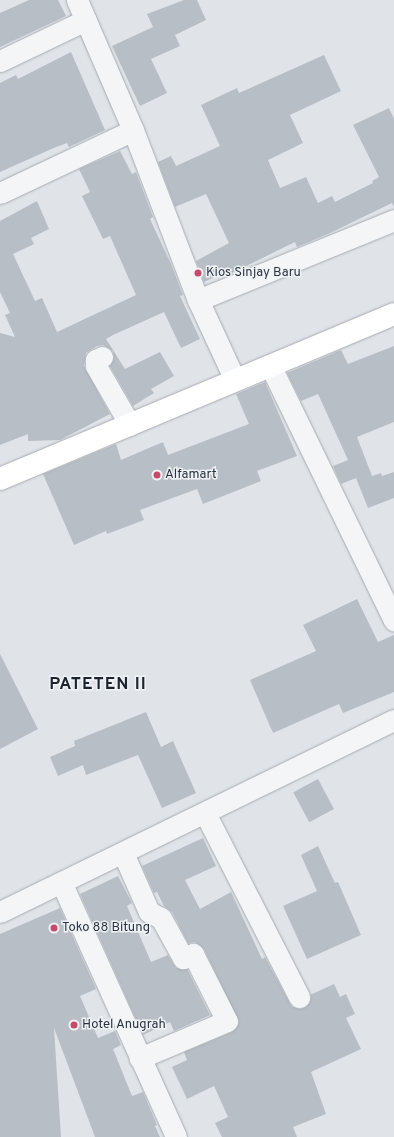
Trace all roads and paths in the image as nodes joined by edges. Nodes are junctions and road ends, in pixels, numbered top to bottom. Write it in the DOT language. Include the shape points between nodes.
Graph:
graph roads {
  1 [pos="77,0"];
  2 [pos="86,20"];
  3 [pos="0,61"];
  4 [pos="133,130"];
  5 [pos="0,193"];
  6 [pos="394,220"];
  7 [pos="198,300"];
  8 [pos="394,314"];
  9 [pos="102,357"];
  10 [pos="270,365"];
  11 [pos="235,380"];
  12 [pos="130,425"];
  13 [pos="0,479"];
  14 [pos="394,620"];
  15 [pos="394,720"];
  16 [pos="205,813"];
  17 [pos="123,853"];
  18 [pos="62,884"];
  19 [pos="0,912"];
  20 [pos="299,997"];
  21 [pos="140,1058"];
  22 [pos="176,1137"];
  1 -- 2 [label="street"];
  2 -- 3 [label="street"];
  2 -- 4 [label="street"];
  4 -- 5 [label="street"];
  4 -- 7 [label="street"];
  6 -- 7 [label="street"];
  7 -- 11 [label="street"];
  8 -- 10 [label="street"];
  9 -- 12 [label="street" via="96,360 96,366"];
  10 -- 11 [label="street"];
  10 -- 14 [label="street"];
  11 -- 12 [label="street"];
  12 -- 13 [label="street"];
  15 -- 16 [label="street"];
  16 -- 17 [label="street"];
  16 -- 20 [label="street"];
  17 -- 18 [label="street"];
  17 -- 21 [label="street" via="149,912 161,918 183,958 192,954 227,1021"];
  18 -- 19 [label="street"];
  18 -- 21 [label="street"];
  21 -- 22 [label="street"];
}
